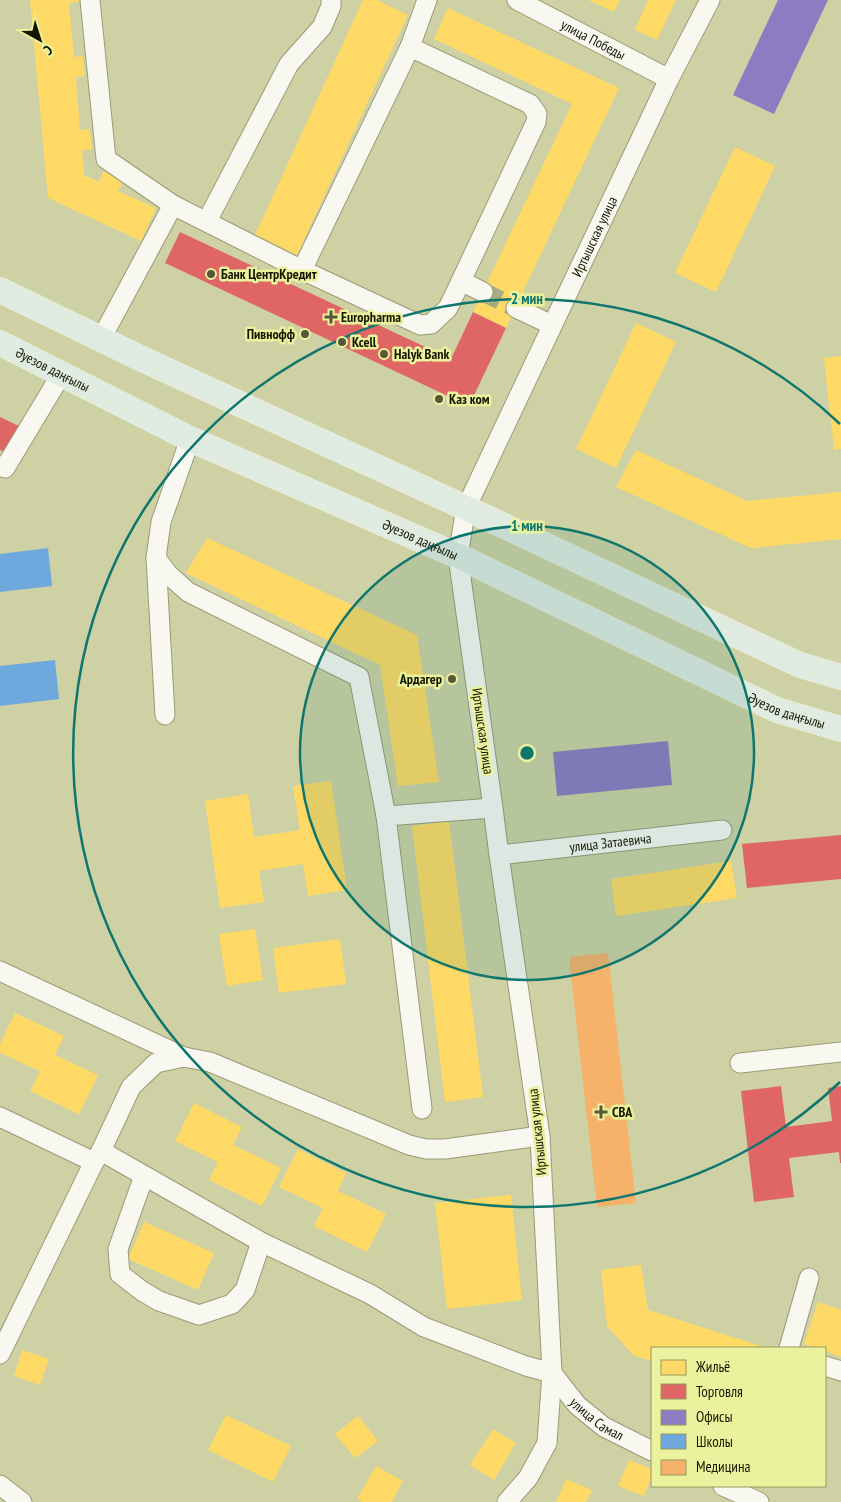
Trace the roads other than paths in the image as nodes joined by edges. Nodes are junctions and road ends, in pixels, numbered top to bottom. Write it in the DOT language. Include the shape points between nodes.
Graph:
graph roads {
  1 [pos="90,0"];
  2 [pos="331,0"];
  3 [pos="427,0"];
  4 [pos="517,0"];
  5 [pos="710,0"];
  6 [pos="410,47"];
  7 [pos="669,78"];
  8 [pos="173,205"];
  9 [pos="206,221"];
  10 [pos="302,270"];
  11 [pos="461,281"];
  12 [pos="0,290"];
  13 [pos="483,292"];
  14 [pos="516,308"];
  15 [pos="552,325"];
  16 [pos="101,339"];
  17 [pos="0,343"];
  18 [pos="62,373"];
  19 [pos="190,439"];
  20 [pos="0,466"];
  21 [pos="466,508"];
  22 [pos="458,556"];
  23 [pos="156,558"];
  24 [pos="841,677"];
  25 [pos="165,716"];
  26 [pos="841,729"];
  27 [pos="494,808"];
  28 [pos="386,816"];
  29 [pos="722,830"];
  30 [pos="499,855"];
  31 [pos="0,971"];
  32 [pos="841,1052"];
  33 [pos="184,1057"];
  34 [pos="740,1063"];
  35 [pos="422,1109"];
  36 [pos="0,1117"];
  37 [pos="540,1136"];
  38 [pos="98,1157"];
  39 [pos="144,1176"];
  40 [pos="261,1242"];
  41 [pos="809,1278"];
  42 [pos="789,1347"];
  43 [pos="0,1354"];
  44 [pos="826,1366"];
  45 [pos="841,1372"];
  46 [pos="552,1373"];
  47 [pos="651,1450"];
  48 [pos="0,1485"];
  49 [pos="726,1487"];
  50 [pos="754,1496"];
  51 [pos="22,1502"];
  52 [pos="507,1502"];
  1 -- 8 [label="street" via="106,159"];
  2 -- 9 [label="street" via="322,27 289,64"];
  3 -- 6 [label="street"];
  4 -- 7 [label="street, улица Победы"];
  5 -- 7 [label="street, Иртышская улица"];
  6 -- 10 [label="street"];
  6 -- 11 [label="street" via="530,104 537,114"];
  7 -- 15 [label="street, Иртышская улица"];
  8 -- 9 [label="street"];
  8 -- 16 [label="street"];
  9 -- 10 [label="street"];
  10 -- 11 [label="street" via="420,326 431,324 448,308"];
  11 -- 13 [label="street"];
  12 -- 16 [label="main road"];
  14 -- 15 [label="street"];
  15 -- 21 [label="street, Иртышская улица"];
  16 -- 21 [label="main road"];
  17 -- 18 [label="main road, Әуезов даңғылы"];
  18 -- 19 [label="main road, Әуезов даңғылы"];
  18 -- 20 [label="street" via="5,468"];
  19 -- 22 [label="main road, Әуезов даңғылы"];
  19 -- 23 [label="street" via="160,522"];
  21 -- 22 [label="street, Иртышская улица"];
  21 -- 24 [label="main road" via="800,665"];
  22 -- 26 [label="main road, Әуезов даңғылы" via="777,710"];
  22 -- 27 [label="street, Иртышская улица"];
  23 -- 25 [label="street"];
  23 -- 28 [label="street" via="188,592 359,677"];
  27 -- 28 [label="street"];
  27 -- 30 [label="street, Иртышская улица"];
  28 -- 35 [label="street"];
  29 -- 30 [label="street, улица Затаевича"];
  30 -- 37 [label="street, Иртышская улица"];
  31 -- 33 [label="street"];
  32 -- 34 [label="street"];
  33 -- 37 [label="street" via="210,1062 409,1145 426,1149"];
  33 -- 38 [label="street" via="156,1063 131,1087"];
  36 -- 38 [label="street"];
  37 -- 46 [label="street, Иртышская улица"];
  38 -- 39 [label="street"];
  38 -- 43 [label="street"];
  39 -- 40 [label="street"];
  39 -- 40 [label="street" via="118,1249 120,1274 159,1301 199,1315 232,1304 245,1290"];
  40 -- 46 [label="street" via="370,1294 424,1327"];
  41 -- 42 [label="street"];
  44 -- 45 [label="street"];
  46 -- 47 [label="street, улица Самал" via="577,1405 597,1422"];
  46 -- 52 [label="street, Иртышская улица" via="546,1443 528,1478"];
  48 -- 51 [label="street"];
  49 -- 50 [label="street"];
}
